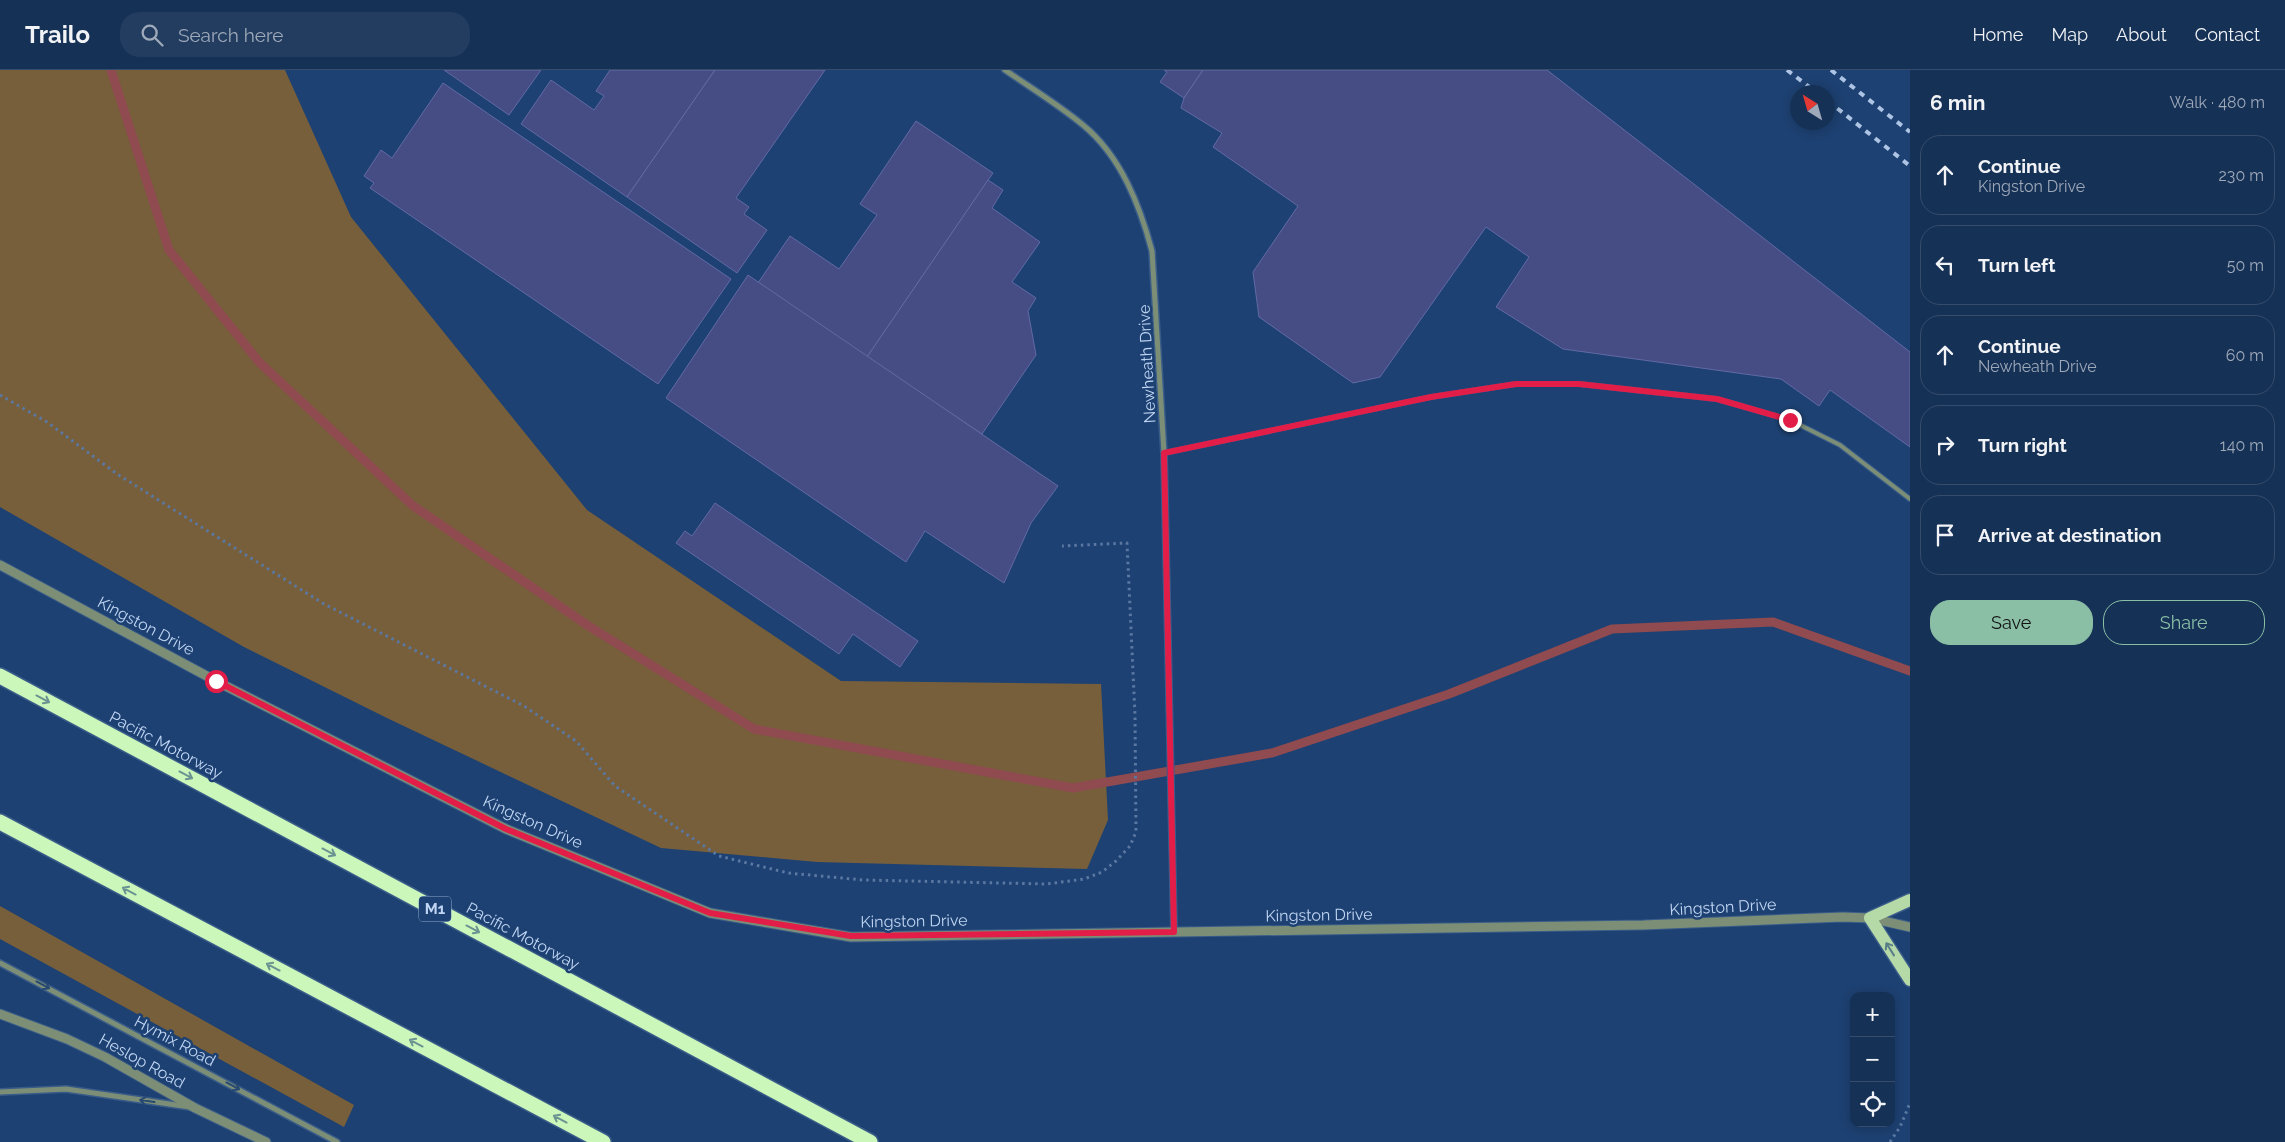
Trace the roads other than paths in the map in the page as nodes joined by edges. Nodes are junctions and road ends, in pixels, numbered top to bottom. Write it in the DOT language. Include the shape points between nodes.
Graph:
graph roads {
  1 [pos="1005,70"];
  2 [pos="1164,453"];
  3 [pos="1910,499"];
  4 [pos="0,565"];
  5 [pos="0,676"];
  6 [pos="0,822"];
  7 [pos="1910,900"];
  8 [pos="1870,918"];
  9 [pos="1910,927"];
  10 [pos="1174,932"];
  11 [pos="0,963"];
  12 [pos="1910,980"];
  13 [pos="0,1014"];
  14 [pos="0,1092"];
  15 [pos="195,1108"];
  16 [pos="266,1142"];
  17 [pos="337,1142"];
  18 [pos="603,1142"];
  19 [pos="870,1142"];
  1 -- 2 [label="street, Newheath Drive" via="1085,126 1108,152 1128,184 1143,219 1152,251 1155,282"];
  2 -- 3 [label="lane" via="1431,397 1516,384 1579,384 1717,399 1790,420 1840,445"];
  2 -- 10 [label="street, Newheath Drive"];
  4 -- 10 [label="street, Kingston Drive" via="216,681 506,829 710,913 851,936"];
  5 -- 19 [label="highway, Pacific Motorway / M1, one-way"];
  18 -- 6 [label="highway, one-way"];
  7 -- 8 [label="main road"];
  8 -- 9 [label="street, Kingston Drive"];
  8 -- 10 [label="street, Kingston Drive" via="1792,918 1644,926"];
  12 -- 8 [label="main road, one-way"];
  11 -- 17 [label="street, Hymix Road, one-way"];
  13 -- 15 [label="street, Heslop Road" via="105,1057"];
  15 -- 14 [label="street, one-way" via="66,1089"];
  15 -- 16 [label="street, Heslop Road"];
}
